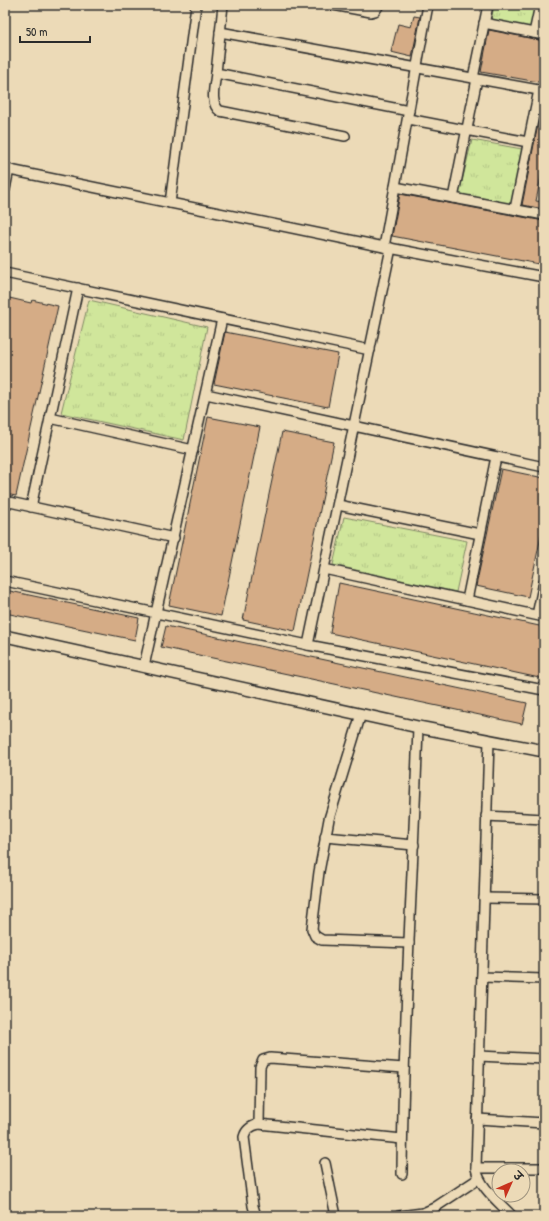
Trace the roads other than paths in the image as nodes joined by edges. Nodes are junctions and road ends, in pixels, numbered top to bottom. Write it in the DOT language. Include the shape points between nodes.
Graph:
graph roads {
  1 [pos="196,5"];
  2 [pos="223,5"];
  3 [pos="333,5"];
  4 [pos="379,5"];
  5 [pos="428,5"];
  6 [pos="488,5"];
  7 [pos="540,5"];
  8 [pos="484,23"];
  9 [pos="220,32"];
  10 [pos="534,33"];
  11 [pos="544,35"];
  12 [pos="416,68"];
  13 [pos="216,73"];
  14 [pos="475,79"];
  15 [pos="542,90"];
  16 [pos="408,115"];
  17 [pos="466,130"];
  18 [pos="345,136"];
  19 [pos="528,142"];
  20 [pos="7,169"];
  21 [pos="395,187"];
  22 [pos="5,189"];
  23 [pos="452,198"];
  24 [pos="170,203"];
  25 [pos="514,209"];
  26 [pos="544,215"];
  27 [pos="387,248"];
  28 [pos="5,273"];
  29 [pos="544,277"];
  30 [pos="78,288"];
  31 [pos="222,319"];
  32 [pos="370,350"];
  33 [pos="206,394"];
  34 [pos="50,418"];
  35 [pos="354,426"];
  36 [pos="193,450"];
  37 [pos="496,457"];
  38 [pos="544,467"];
  39 [pos="5,501"];
  40 [pos="338,504"];
  41 [pos="31,507"];
  42 [pos="480,534"];
  43 [pos="174,538"];
  44 [pos="324,569"];
  45 [pos="5,581"];
  46 [pos="544,582"];
  47 [pos="466,600"];
  48 [pos="157,613"];
  49 [pos="541,616"];
  50 [pos="5,636"];
  51 [pos="308,645"];
  52 [pos="144,666"];
  53 [pos="544,690"];
  54 [pos="361,714"];
  55 [pos="418,726"];
  56 [pos="489,740"];
  57 [pos="544,751"];
  58 [pos="486,816"];
  59 [pos="544,819"];
  60 [pos="325,837"];
  61 [pos="414,845"];
  62 [pos="484,898"];
  63 [pos="544,899"];
  64 [pos="409,943"];
  65 [pos="482,977"];
  66 [pos="544,979"];
  67 [pos="479,1056"];
  68 [pos="544,1059"];
  69 [pos="404,1068"];
  70 [pos="477,1119"];
  71 [pos="544,1123"];
  72 [pos="259,1124"];
  73 [pos="402,1139"];
  74 [pos="326,1163"];
  75 [pos="476,1168"];
  76 [pos="544,1168"];
  77 [pos="402,1174"];
  78 [pos="478,1179"];
  79 [pos="423,1214"];
  80 [pos="256,1216"];
  81 [pos="336,1216"];
  82 [pos="399,1216"];
  83 [pos="512,1216"];
  1 -- 24 [label="street"];
  2 -- 9 [label="street"];
  3 -- 4 [label="street" via="371,12"];
  5 -- 12 [label="street"];
  6 -- 8 [label="street"];
  7 -- 10 [label="street"];
  8 -- 10 [label="street"];
  8 -- 14 [label="street"];
  9 -- 12 [label="street"];
  9 -- 13 [label="street"];
  10 -- 11 [label="street"];
  12 -- 14 [label="street"];
  12 -- 16 [label="street"];
  13 -- 16 [label="street"];
  13 -- 18 [label="street" via="213,101 215,108 220,111"];
  14 -- 15 [label="street"];
  14 -- 17 [label="street"];
  15 -- 19 [label="street"];
  16 -- 17 [label="street"];
  16 -- 21 [label="street"];
  17 -- 19 [label="street"];
  17 -- 23 [label="street"];
  19 -- 25 [label="street"];
  20 -- 22 [label="street"];
  20 -- 24 [label="street"];
  21 -- 23 [label="street"];
  21 -- 27 [label="street"];
  23 -- 25 [label="street"];
  24 -- 27 [label="street"];
  25 -- 26 [label="street"];
  27 -- 29 [label="street"];
  27 -- 32 [label="street"];
  28 -- 30 [label="street"];
  30 -- 31 [label="street"];
  30 -- 34 [label="street"];
  31 -- 32 [label="street"];
  31 -- 33 [label="street"];
  32 -- 35 [label="street"];
  33 -- 35 [label="street"];
  33 -- 36 [label="street"];
  34 -- 36 [label="street"];
  34 -- 41 [label="street"];
  35 -- 37 [label="street"];
  35 -- 40 [label="street"];
  36 -- 43 [label="street"];
  37 -- 38 [label="street"];
  37 -- 42 [label="street"];
  39 -- 41 [label="street"];
  40 -- 42 [label="street"];
  40 -- 44 [label="street"];
  41 -- 43 [label="street"];
  42 -- 47 [label="street"];
  43 -- 48 [label="street"];
  44 -- 47 [label="street"];
  44 -- 51 [label="street"];
  45 -- 48 [label="street"];
  46 -- 49 [label="street"];
  47 -- 49 [label="street"];
  48 -- 51 [label="street"];
  48 -- 52 [label="street"];
  50 -- 52 [label="street"];
  51 -- 53 [label="street"];
  52 -- 54 [label="street"];
  54 -- 55 [label="street"];
  54 -- 60 [label="street"];
  55 -- 56 [label="street"];
  55 -- 61 [label="street"];
  56 -- 57 [label="street"];
  56 -- 58 [label="street"];
  58 -- 59 [label="street"];
  58 -- 62 [label="street"];
  60 -- 61 [label="street"];
  60 -- 64 [label="street" via="312,929 315,936 322,940"];
  61 -- 64 [label="street"];
  62 -- 63 [label="street"];
  62 -- 65 [label="street"];
  64 -- 69 [label="street"];
  65 -- 66 [label="street"];
  65 -- 67 [label="street"];
  67 -- 68 [label="street"];
  67 -- 70 [label="street"];
  69 -- 72 [label="street" via="270,1058 263,1060 260,1066"];
  69 -- 73 [label="street"];
  70 -- 71 [label="street"];
  70 -- 75 [label="street"];
  72 -- 73 [label="street"];
  72 -- 80 [label="street" via="248,1129 244,1138"];
  73 -- 77 [label="street"];
  74 -- 81 [label="street"];
  75 -- 76 [label="street"];
  75 -- 78 [label="street"];
  78 -- 79 [label="street"];
  78 -- 83 [label="street"];
  79 -- 82 [label="street"];
}
